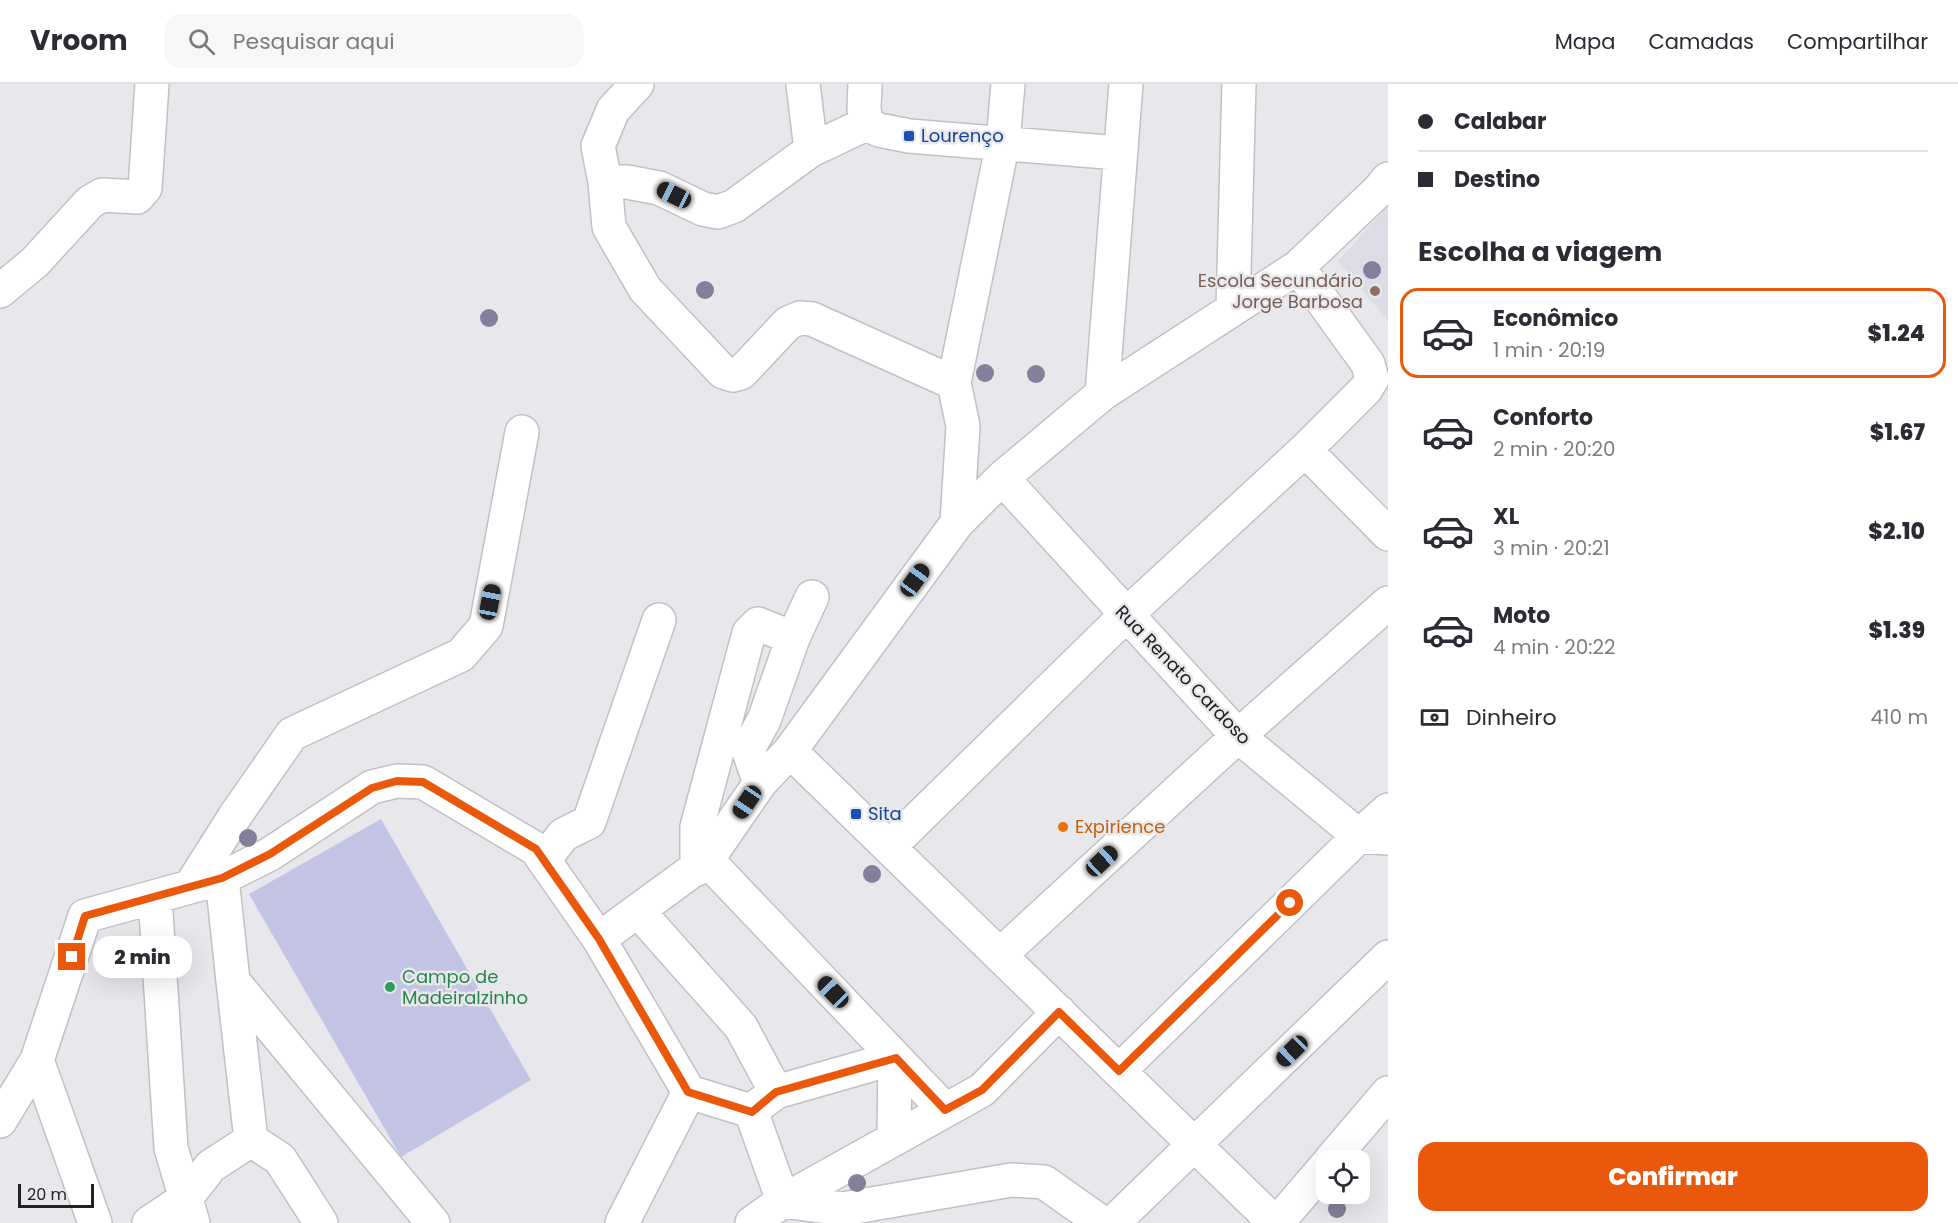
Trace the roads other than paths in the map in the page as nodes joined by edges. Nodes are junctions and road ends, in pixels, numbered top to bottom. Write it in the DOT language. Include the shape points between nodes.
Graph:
graph roads {
  1 [pos="152,84"];
  2 [pos="636,84"];
  3 [pos="803,84"];
  4 [pos="865,84"];
  5 [pos="1008,84"];
  6 [pos="1126,84"];
  7 [pos="1239,84"];
  8 [pos="866,124"];
  9 [pos="1004,142"];
  10 [pos="812,150"];
  11 [pos="1119,153"];
  12 [pos="1388,179"];
  13 [pos="605,182"];
  14 [pos="1298,267"];
  15 [pos="0,291"];
  16 [pos="1233,309"];
  17 [pos="954,383"];
  18 [pos="1102,394"];
  19 [pos="522,432"];
  20 [pos="1305,450"];
  21 [pos="1002,478"];
  22 [pos="957,523"];
  23 [pos="1388,534"];
  24 [pos="812,597"];
  25 [pos="1388,603"];
  26 [pos="1126,615"];
  27 [pos="659,620"];
  28 [pos="793,638"];
  29 [pos="1238,736"];
  30 [pos="790,751"];
  31 [pos="760,783"];
  32 [pos="1388,810"];
  33 [pos="1373,837"];
  34 [pos="889,847"];
  35 [pos="544,860"];
  36 [pos="1388,862"];
  37 [pos="702,864"];
  38 [pos="222,878"];
  39 [pos="190,887"];
  40 [pos="155,897"];
  41 [pos="638,911"];
  42 [pos="599,939"];
  43 [pos="1000,955"];
  44 [pos="1388,957"];
  45 [pos="233,981"];
  46 [pos="1059,1012"];
  47 [pos="896,1058"];
  48 [pos="37,1060"];
  49 [pos="1119,1071"];
  50 [pos="688,1092"];
  51 [pos="1388,1093"];
  52 [pos="764,1102"];
  53 [pos="945,1110"];
  54 [pos="0,1121"];
  55 [pos="894,1138"];
  56 [pos="251,1140"];
  57 [pos="1195,1145"];
  58 [pos="1339,1150"];
  59 [pos="1316,1177"];
  60 [pos="783,1201"];
  61 [pos="189,1211"];
  62 [pos="630,1220"];
  63 [pos="95,1223"];
  64 [pos="149,1223"];
  65 [pos="321,1223"];
  66 [pos="433,1223"];
  67 [pos="752,1223"];
  68 [pos="1102,1223"];
  69 [pos="1113,1223"];
  70 [pos="1276,1223"];
  1 -- 15 [label="street" via="145,188 137,197 102,195 90,202 35,261"];
  2 -- 13 [label="street" via="613,110 598,146"];
  3 -- 10 [label="street"];
  4 -- 8 [label="street"];
  5 -- 9 [label="street"];
  6 -- 11 [label="street"];
  7 -- 16 [label="street"];
  8 -- 9 [label="street" via="909,135"];
  8 -- 10 [label="street"];
  9 -- 11 [label="street"];
  9 -- 17 [label="street"];
  10 -- 13 [label="street" via="734,206 718,212 659,188"];
  11 -- 18 [label="street"];
  12 -- 14 [label="street"];
  13 -- 17 [label="street" via="609,227 645,289 723,372 741,373 788,323 800,318 812,319"];
  14 -- 16 [label="street"];
  14 -- 20 [label="street" via="1368,364 1372,379 1366,390"];
  16 -- 18 [label="street"];
  17 -- 22 [label="street" via="963,426"];
  18 -- 21 [label="street"];
  19 -- 39 [label="street" via="486,626 461,655 292,734"];
  20 -- 23 [label="street"];
  20 -- 26 [label="street"];
  21 -- 22 [label="street"];
  21 -- 26 [label="street, Rua Renato Cardoso"];
  22 -- 30 [label="street"];
  24 -- 28 [label="street"];
  25 -- 29 [label="street"];
  26 -- 29 [label="street, Rua Renato Cardoso"];
  26 -- 34 [label="street"];
  27 -- 35 [label="street" via="588,822 563,835"];
  28 -- 31 [label="street" via="764,720 748,749"];
  28 -- 37 [label="street" via="758,624 749,633 697,827"];
  29 -- 33 [label="street, Rua Renato Cardoso"];
  29 -- 43 [label="street"];
  30 -- 31 [label="street"];
  30 -- 34 [label="street"];
  31 -- 37 [label="street"];
  32 -- 33 [label="street"];
  33 -- 36 [label="street, Rua Renato Cardoso"];
  33 -- 49 [label="street"];
  34 -- 43 [label="street"];
  35 -- 38 [label="street" via="536,849 423,782 397,781 372,788 270,854"];
  35 -- 42 [label="street"];
  37 -- 41 [label="street"];
  37 -- 47 [label="street"];
  38 -- 39 [label="street"];
  38 -- 45 [label="street"];
  39 -- 40 [label="street"];
  40 -- 48 [label="street" via="85,916"];
  40 -- 61 [label="street" via="171,1148"];
  41 -- 42 [label="street"];
  41 -- 52 [label="street" via="741,1027"];
  42 -- 50 [label="street"];
  43 -- 46 [label="street"];
  44 -- 57 [label="street"];
  45 -- 56 [label="street"];
  45 -- 66 [label="street"];
  46 -- 49 [label="street"];
  46 -- 53 [label="street" via="982,1090"];
  47 -- 52 [label="street"];
  47 -- 53 [label="street"];
  47 -- 55 [label="street"];
  48 -- 54 [label="street"];
  48 -- 63 [label="street"];
  49 -- 57 [label="street"];
  50 -- 52 [label="street"];
  50 -- 62 [label="street"];
  51 -- 58 [label="street"];
  52 -- 60 [label="street"];
  53 -- 55 [label="street"];
  55 -- 60 [label="street"];
  56 -- 61 [label="street" via="211,1166"];
  56 -- 65 [label="street" via="280,1159"];
  57 -- 69 [label="street"];
  57 -- 70 [label="street"];
  59 -- 70 [label="street"];
  60 -- 67 [label="street"];
  60 -- 68 [label="street" via="843,1209 1011,1180 1044,1182"];
  61 -- 64 [label="street"];
}
